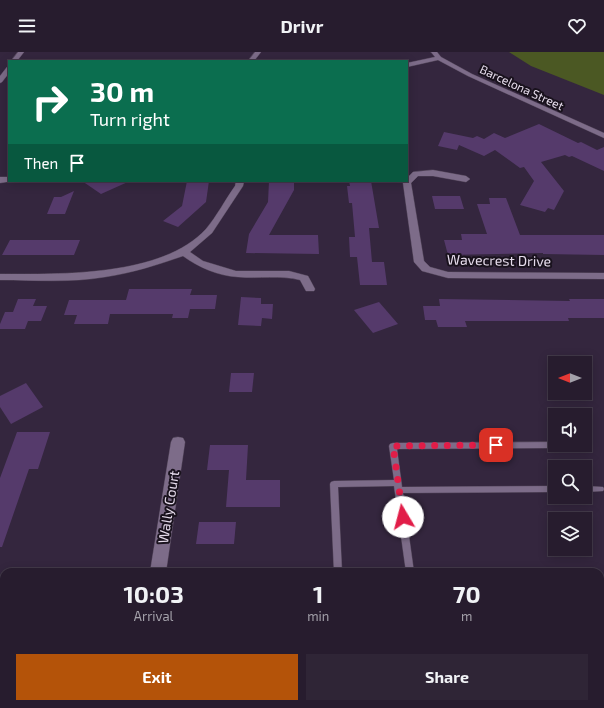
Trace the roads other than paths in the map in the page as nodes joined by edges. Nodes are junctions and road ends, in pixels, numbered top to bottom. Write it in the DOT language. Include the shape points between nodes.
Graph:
graph roads {
  1 [pos="21,52"];
  2 [pos="258,52"];
  3 [pos="437,55"];
  4 [pos="15,60"];
  5 [pos="252,60"];
  6 [pos="408,64"];
  7 [pos="8,69"];
  8 [pos="0,81"];
  9 [pos="604,136"];
  10 [pos="466,179"];
  11 [pos="240,182"];
  12 [pos="184,252"];
  13 [pos="604,276"];
  14 [pos="0,277"];
  15 [pos="310,288"];
  16 [pos="178,442"];
  17 [pos="548,445"];
  18 [pos="399,486"];
  19 [pos="548,489"];
  20 [pos="592,489"];
  21 [pos="600,489"];
  22 [pos="159,568"];
  23 [pos="338,568"];
  24 [pos="409,568"];
  1 -- 4 [label="street"];
  2 -- 5 [label="street"];
  3 -- 6 [label="street"];
  3 -- 9 [label="street, Barcelona Street" via="470,75"];
  7 -- 8 [label="street"];
  10 -- 13 [label="street, Wavecrest Drive" via="433,173 416,174 407,183 419,262 426,269 448,275"];
  11 -- 12 [label="street" via="209,231"];
  12 -- 14 [label="street" via="143,266 104,274"];
  12 -- 15 [label="street" via="206,266 236,274 288,274 304,278"];
  16 -- 22 [label="street, Wally Court"];
  17 -- 18 [label="lane" via="393,446"];
  18 -- 19 [label="lane"];
  18 -- 23 [label="lane" via="334,484"];
  18 -- 24 [label="lane"];
  20 -- 21 [label="lane"];
}
